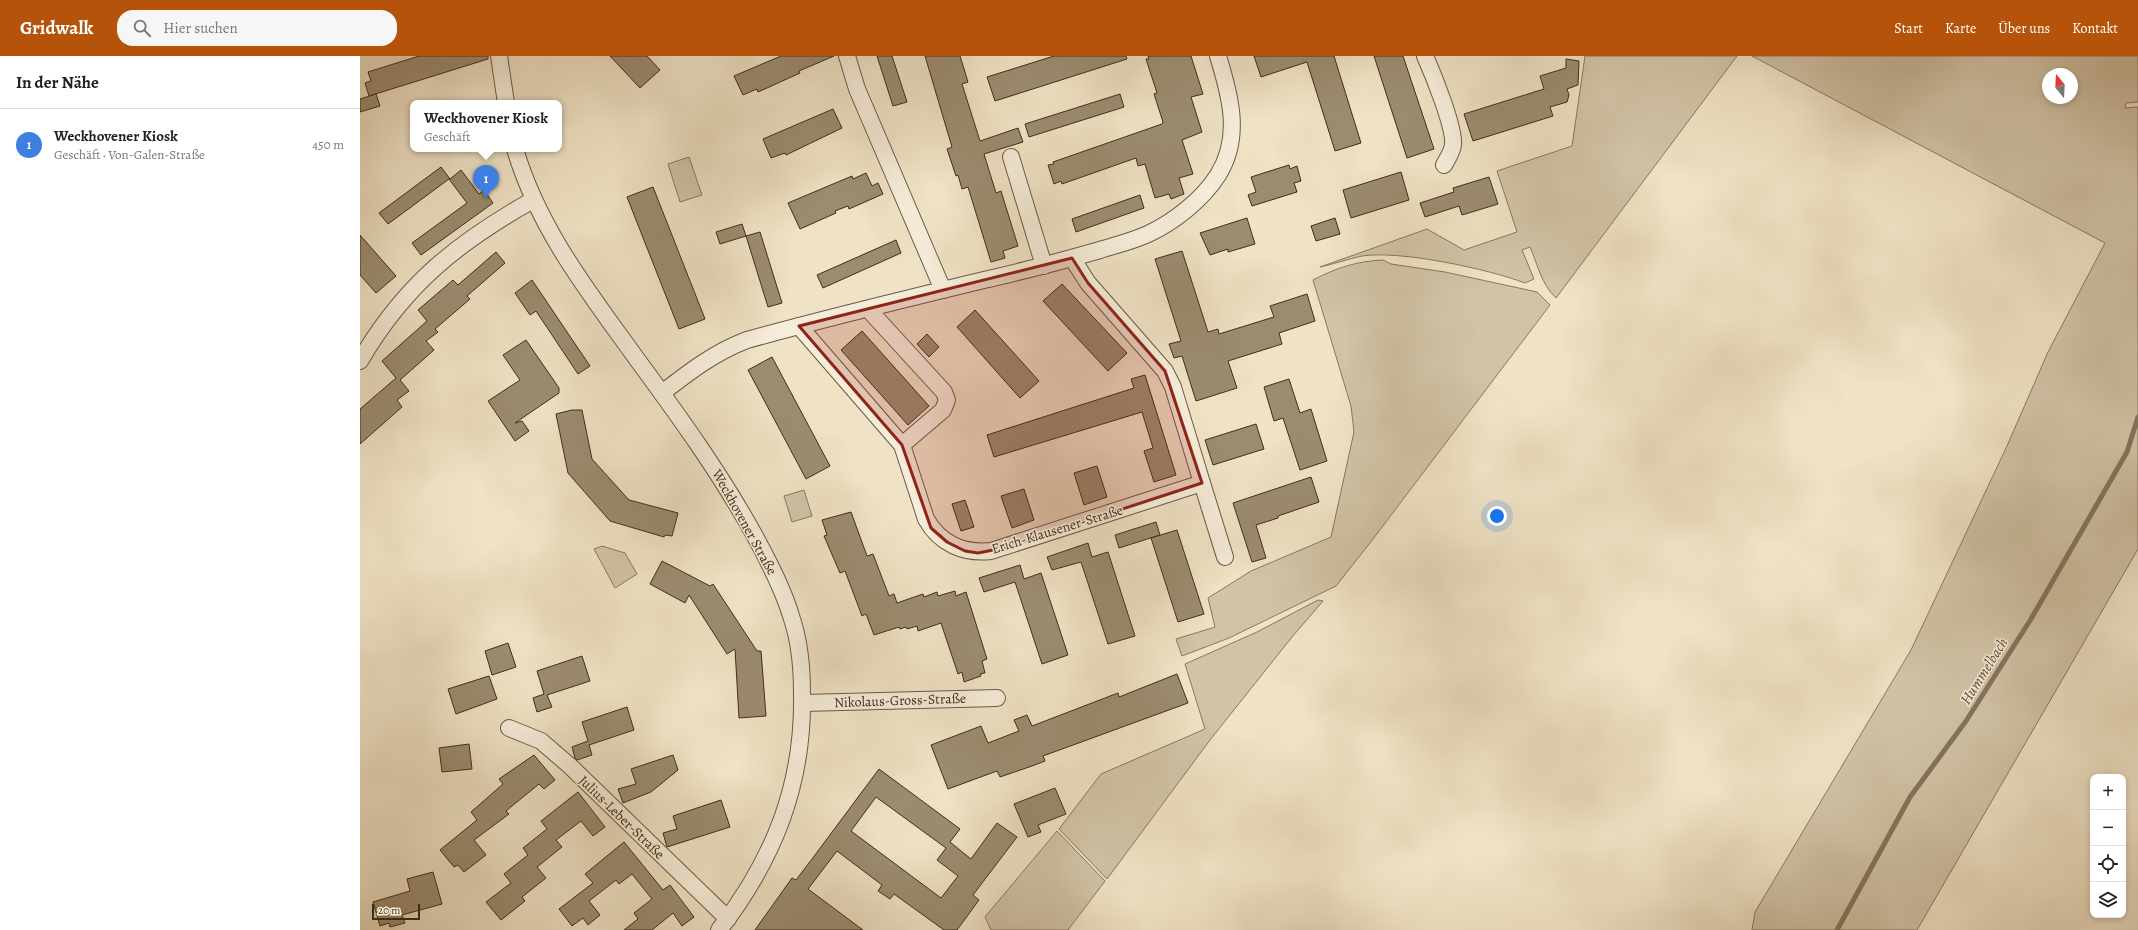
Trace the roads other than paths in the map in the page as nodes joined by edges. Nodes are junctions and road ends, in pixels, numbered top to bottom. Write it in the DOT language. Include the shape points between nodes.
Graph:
graph roads {
  1 [pos="499,56"];
  2 [pos="847,56"];
  3 [pos="1218,56"];
  4 [pos="1425,56"];
  5 [pos="506,100"];
  6 [pos="516,152"];
  7 [pos="1011,157"];
  8 [pos="1444,165"];
  9 [pos="533,200"];
  10 [pos="1072,258"];
  11 [pos="1044,266"];
  12 [pos="943,290"];
  13 [pos="868,309"];
  14 [pos="799,326"];
  15 [pos="360,361"];
  16 [pos="662,393"];
  17 [pos="902,445"];
  18 [pos="1202,483"];
  19 [pos="1225,556"];
  20 [pos="997,698"];
  21 [pos="802,703"];
  22 [pos="508,728"];
  23 [pos="724,924"];
  1 -- 5 [label="street"];
  2 -- 12 [label="street" via="857,89"];
  3 -- 10 [label="street" via="1233,118 1229,149 1218,176 1195,201 1165,224 1137,239"];
  4 -- 8 [label="street" via="1452,133 1452,150"];
  6 -- 9 [label="street, Weckhovener Straße"];
  7 -- 11 [label="street"];
  9 -- 15 [label="street" via="479,232 425,276 390,315"];
  9 -- 16 [label="street, Weckhovener Straße" via="569,265"];
  10 -- 11 [label="street"];
  10 -- 18 [label="street" via="1088,283 1165,371 1173,387"];
  11 -- 12 [label="street"];
  12 -- 13 [label="street"];
  13 -- 14 [label="street"];
  13 -- 17 [label="street" via="944,392 947,400 943,410"];
  14 -- 16 [label="street" via="727,348"];
  14 -- 17 [label="street, Erich-Klausener-Straße"];
  16 -- 21 [label="street, Weckhovener Straße" via="722,479 772,569 797,636"];
  17 -- 18 [label="street, Erich-Klausener-Straße" via="926,520 931,528 954,547 972,552 1003,548"];
  18 -- 19 [label="street"];
  20 -- 21 [label="street, Nikolaus-Gross-Straße"];
  21 -- 23 [label="street, Weckhovener Straße" via="797,768 780,827 760,866"];
  22 -- 23 [label="street, Julius-Leber-Straße" via="541,741 570,766"];
}
